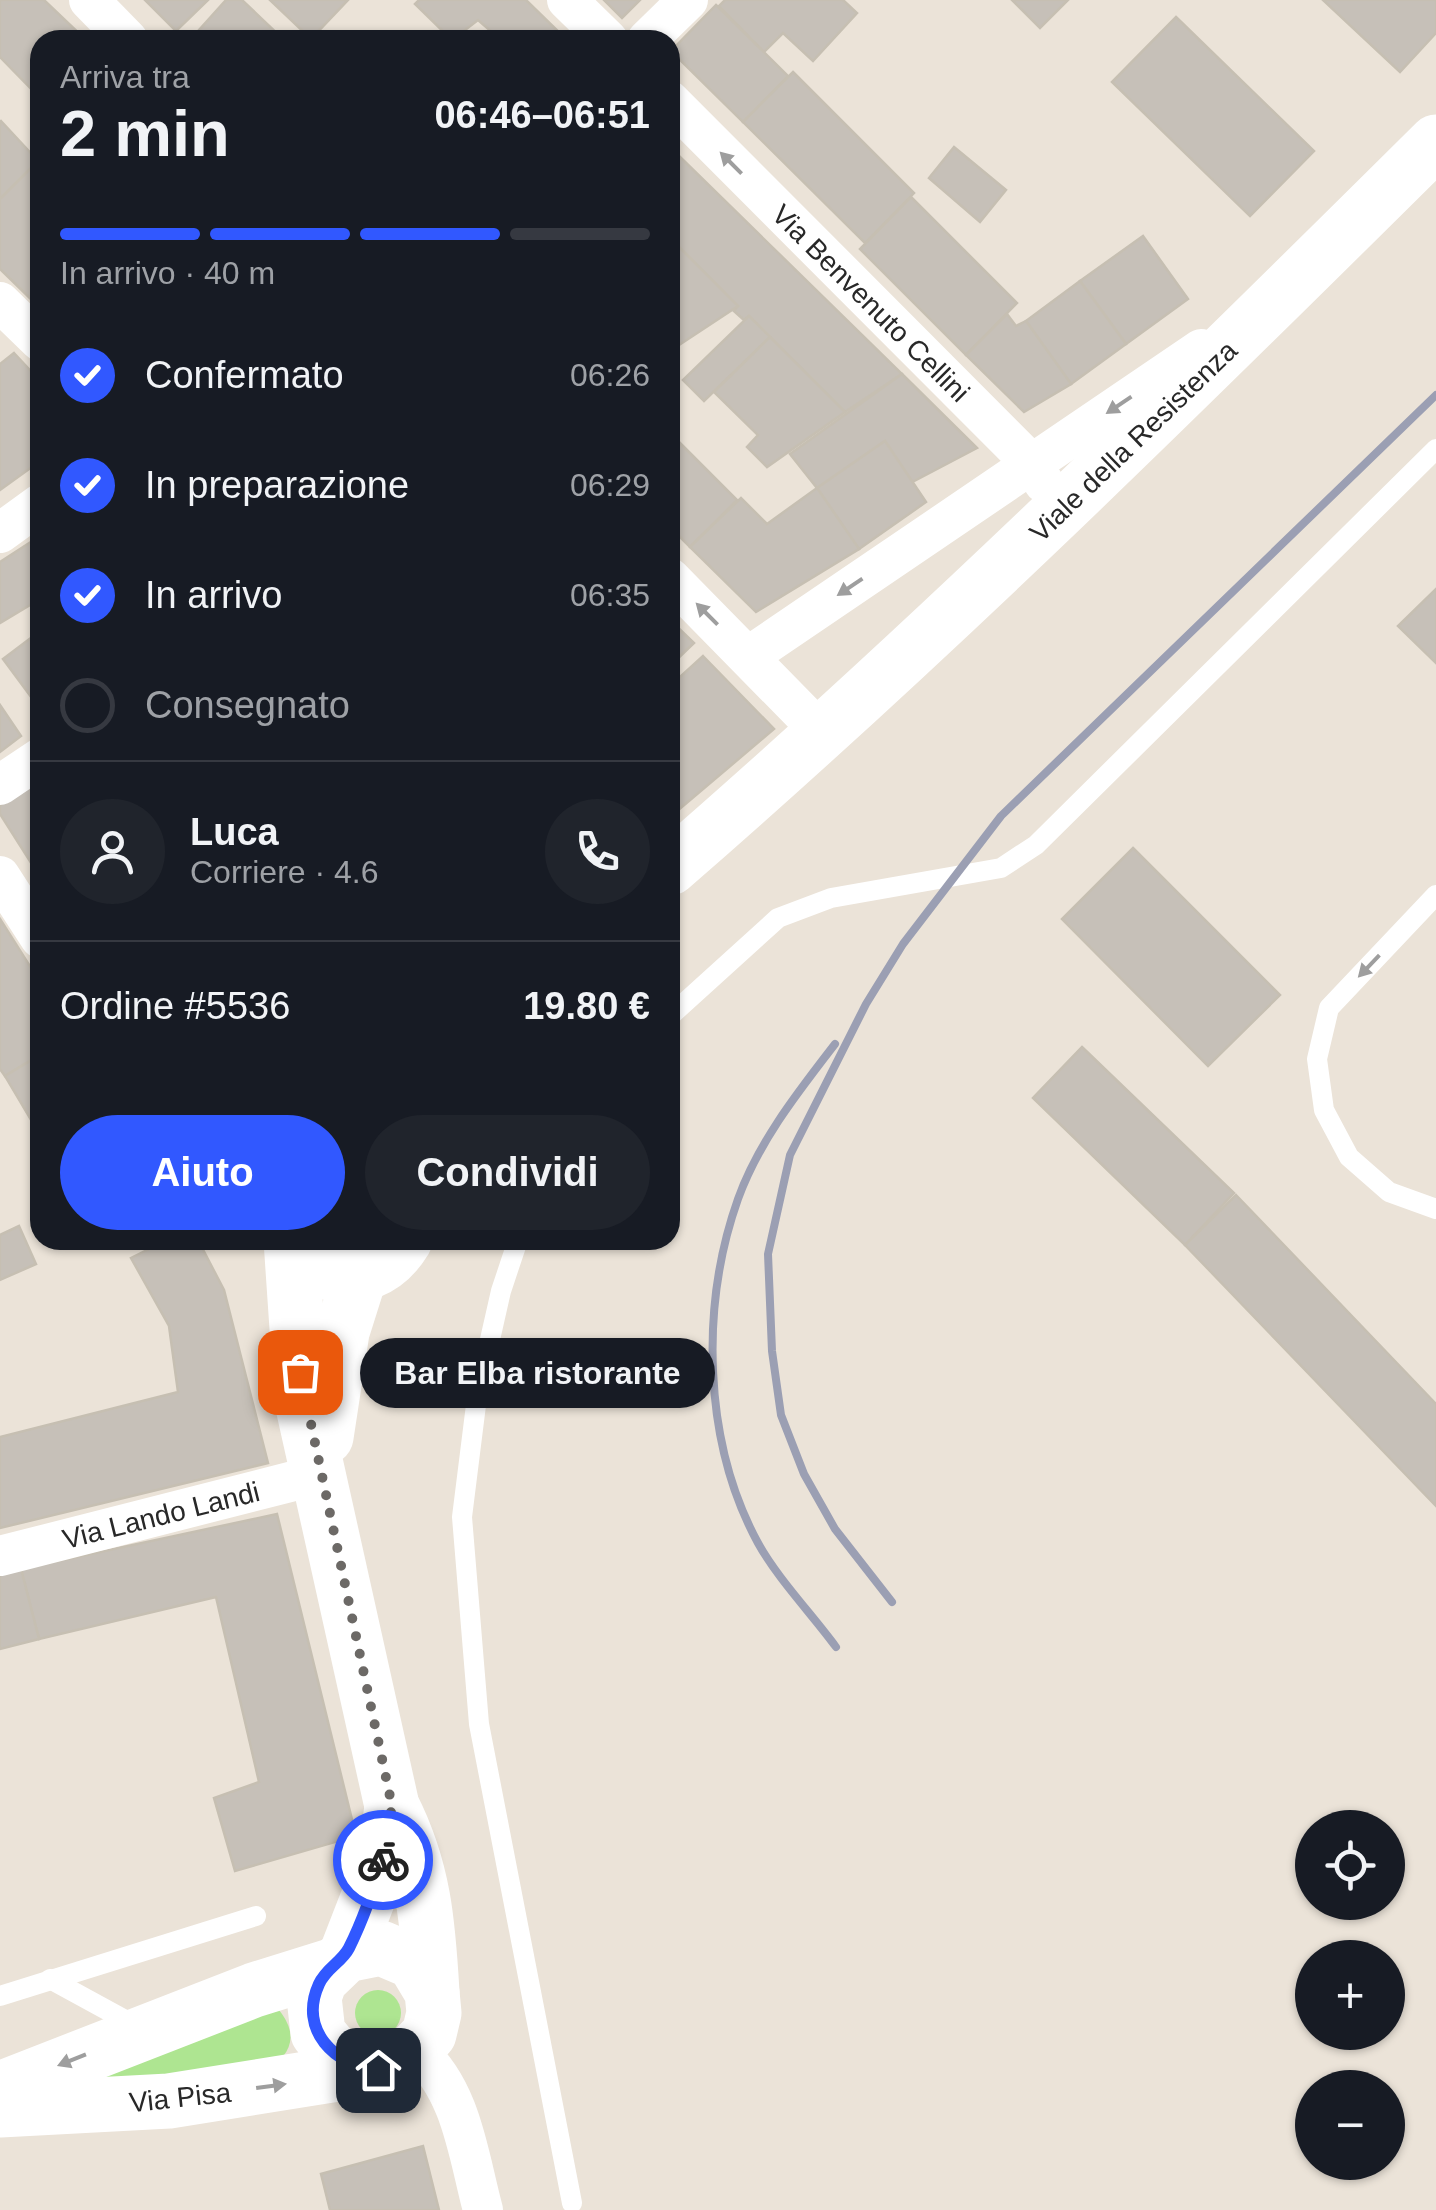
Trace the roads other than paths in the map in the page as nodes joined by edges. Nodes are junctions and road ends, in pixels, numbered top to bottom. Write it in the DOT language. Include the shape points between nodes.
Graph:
graph roads {
  1 [pos="89,0"];
  2 [pos="567,0"];
  3 [pos="688,0"];
  4 [pos="118,30"];
  5 [pos="598,30"];
  6 [pos="658,30"];
  7 [pos="680,111"];
  8 [pos="1436,142"];
  9 [pos="1286,290"];
  10 [pos="0,302"];
  11 [pos="30,331"];
  12 [pos="1436,449"];
  13 [pos="1032,464"];
  14 [pos="30,511"];
  15 [pos="1063,512"];
  16 [pos="0,533"];
  17 [pos="680,588"];
  18 [pos="748,656"];
  19 [pos="824,734"];
  20 [pos="30,764"];
  21 [pos="0,784"];
  22 [pos="680,859"];
  23 [pos="0,876"];
  24 [pos="1436,895"];
  25 [pos="30,922"];
  26 [pos="680,1007"];
  27 [pos="1436,1209"];
  28 [pos="292,1250"];
  29 [pos="298,1250"];
  30 [pos="395,1250"];
  31 [pos="515,1250"];
  32 [pos="360,1276"];
  33 [pos="321,1474"];
  34 [pos="0,1556"];
  35 [pos="392,1806"];
  36 [pos="256,1916"];
  37 [pos="339,1960"];
  38 [pos="50,1979"];
  39 [pos="432,1992"];
  40 [pos="0,1996"];
  41 [pos="144,2031"];
  42 [pos="417,2052"];
  43 [pos="358,2068"];
  44 [pos="0,2090"];
  45 [pos="0,2110"];
  46 [pos="572,2203"];
  47 [pos="484,2210"];
  1 -- 4 [label="street"];
  2 -- 5 [label="street"];
  3 -- 6 [label="street"];
  13 -- 7 [label="street, Via Benvenuto Cellini, one-way"];
  8 -- 9 [label="main road, Viale della Resistenza"];
  9 -- 13 [label="street, one-way"];
  9 -- 15 [label="main road, Viale della Resistenza"];
  10 -- 11 [label="street"];
  12 -- 26 [label="lane" via="1036,845 1001,868 831,898 778,918"];
  13 -- 15 [label="street, Via Benvenuto Cellini"];
  13 -- 18 [label="street, one-way"];
  14 -- 16 [label="street"];
  15 -- 19 [label="main road, Viale della Resistenza"];
  18 -- 17 [label="street, one-way"];
  18 -- 19 [label="street"];
  19 -- 22 [label="main road, Viale della Resistenza"];
  20 -- 21 [label="street"];
  23 -- 25 [label="street"];
  24 -- 27 [label="lane, one-way" via="1329,1008 1317,1058 1324,1110 1349,1157 1389,1192"];
  28 -- 33 [label="main road" via="302,1402"];
  29 -- 32 [label="main road" via="320,1270"];
  30 -- 32 [label="main road" via="380,1268"];
  31 -- 46 [label="lane" via="478,1398 462,1517 479,1724"];
  32 -- 33 [label="main road" via="342,1332"];
  33 -- 34 [label="street, Via Lando Landi"];
  33 -- 35 [label="main road"];
  35 -- 37 [label="main road" via="386,1852"];
  35 -- 39 [label="main road" via="415,1852"];
  36 -- 38 [label="lane"];
  37 -- 39 [label="main road" via="364,1949 398,1953 414,1962"];
  37 -- 41 [label="main road"];
  37 -- 43 [label="main road" via="314,1997 318,2033 341,2060"];
  38 -- 40 [label="lane"];
  38 -- 41 [label="lane"];
  39 -- 42 [label="main road" via="429,2034"];
  41 -- 44 [label="main road, one-way"];
  42 -- 43 [label="main road" via="378,2070"];
  42 -- 47 [label="street" via="450,2093"];
  45 -- 43 [label="main road, Via Pisa, one-way" via="168,2101"];
}
